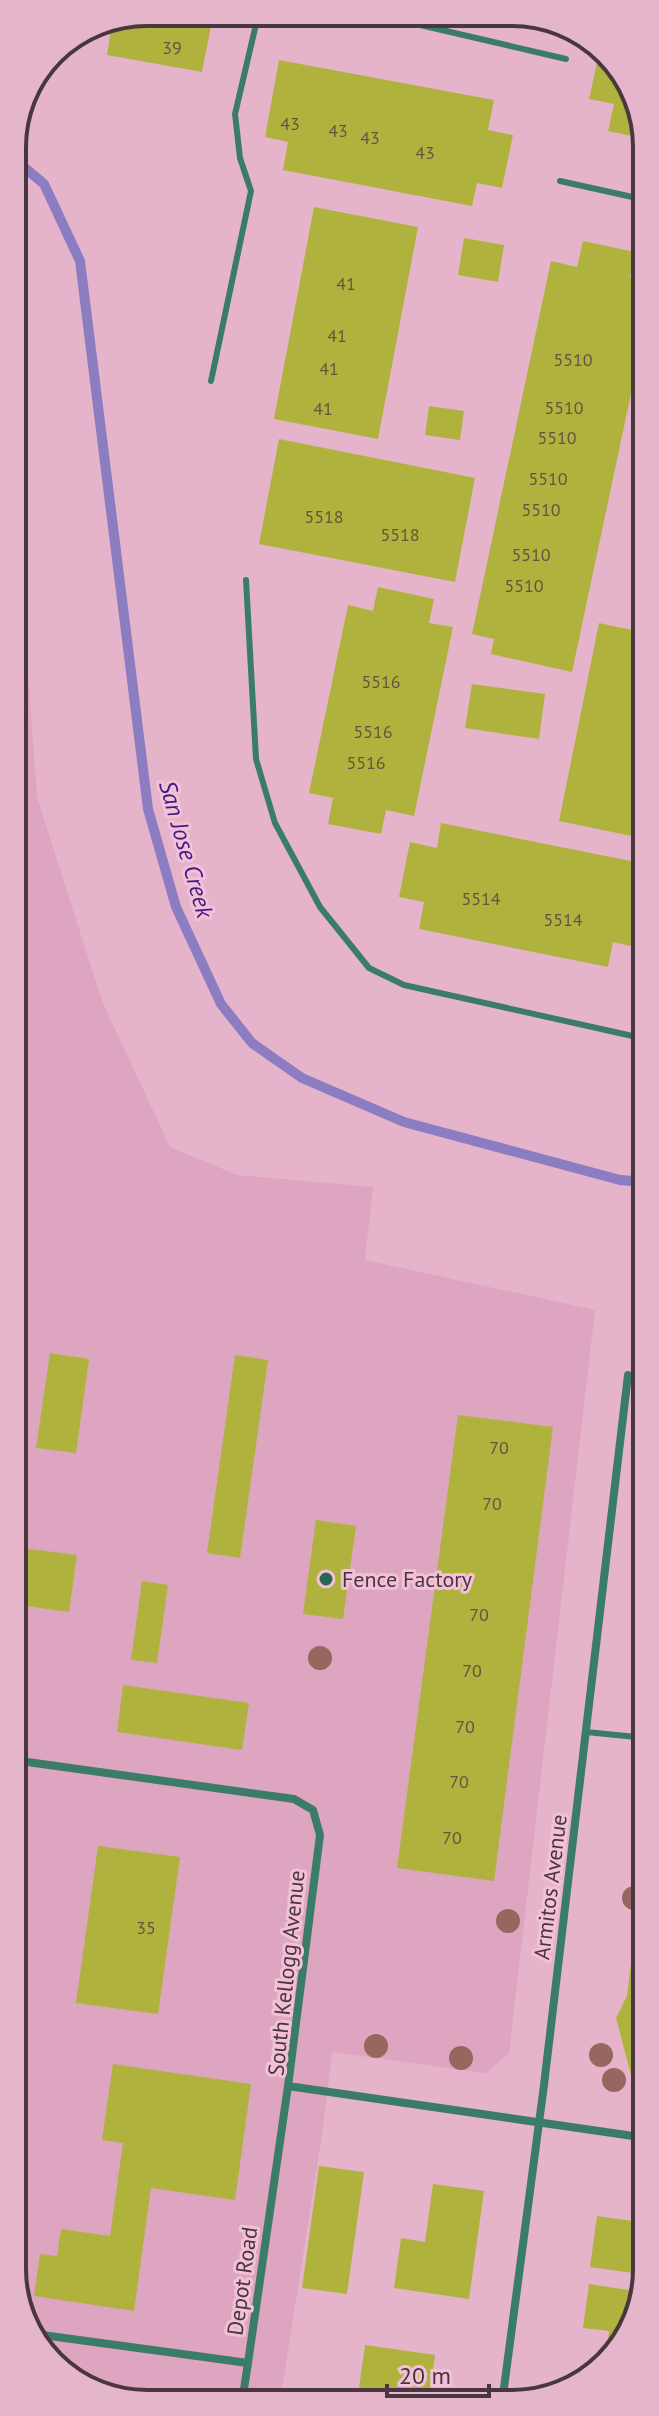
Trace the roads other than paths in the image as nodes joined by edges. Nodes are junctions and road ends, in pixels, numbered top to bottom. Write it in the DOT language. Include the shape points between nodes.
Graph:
graph roads {
  1 [pos="256,26"];
  2 [pos="424,26"];
  3 [pos="566,59"];
  4 [pos="560,181"];
  5 [pos="633,197"];
  6 [pos="211,381"];
  7 [pos="246,580"];
  8 [pos="633,1036"];
  9 [pos="628,1375"];
  10 [pos="586,1732"];
  11 [pos="633,1737"];
  12 [pos="26,1762"];
  13 [pos="288,2086"];
  14 [pos="540,2123"];
  15 [pos="633,2136"];
  16 [pos="46,2335"];
  17 [pos="248,2363"];
  18 [pos="244,2390"];
  19 [pos="504,2390"];
  1 -- 6 [label="lane" via="235,114 240,158 251,191"];
  2 -- 3 [label="lane"];
  4 -- 5 [label="lane"];
  7 -- 8 [label="lane" via="256,759 275,823 320,907 369,968 404,985"];
  9 -- 10 [label="street, Armitos Avenue"];
  10 -- 11 [label="lane"];
  10 -- 14 [label="street, Armitos Avenue"];
  12 -- 13 [label="street, South Kellogg Avenue" via="294,1799 313,1810 320,1835"];
  13 -- 14 [label="street, South Kellogg Avenue"];
  13 -- 17 [label="street, Depot Road"];
  14 -- 15 [label="street, South Kellogg Avenue"];
  14 -- 19 [label="street, Armitos Avenue"];
  16 -- 17 [label="street, Depot Road"];
  17 -- 18 [label="street"];
}
